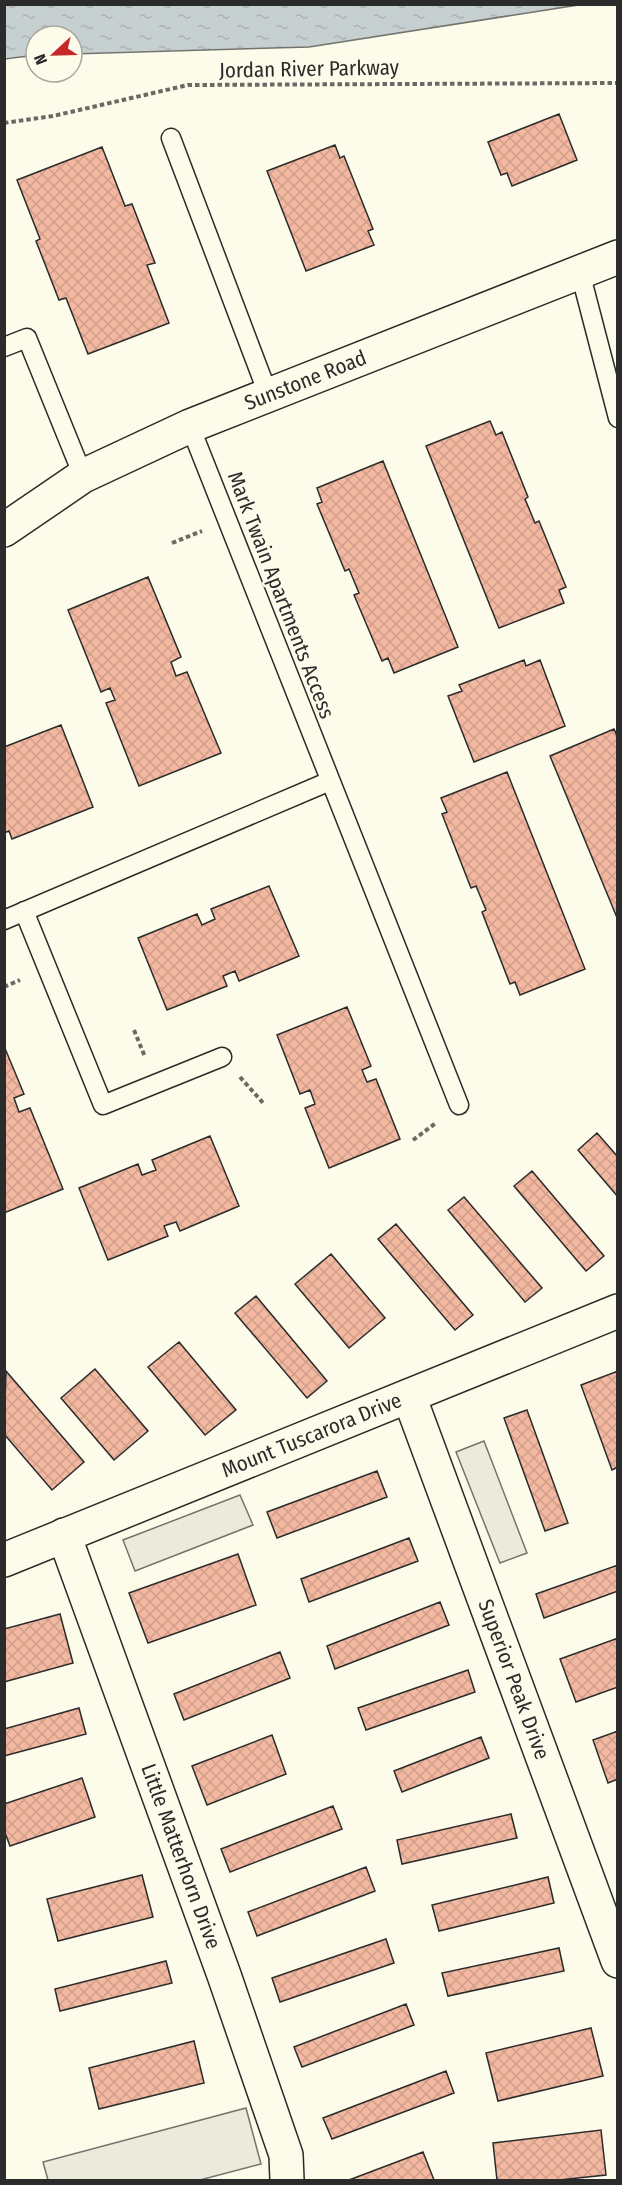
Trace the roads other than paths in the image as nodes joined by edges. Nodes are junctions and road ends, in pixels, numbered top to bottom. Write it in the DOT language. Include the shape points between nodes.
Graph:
graph roads {
  1 [pos="171,138"];
  2 [pos="618,257"];
  3 [pos="580,272"];
  4 [pos="4,347"];
  5 [pos="268,394"];
  6 [pos="618,418"];
  7 [pos="190,426"];
  8 [pos="83,476"];
  9 [pos="4,530"];
  10 [pos="330,781"];
  11 [pos="24,911"];
  12 [pos="4,920"];
  13 [pos="222,1057"];
  14 [pos="459,1105"];
  15 [pos="618,1311"];
  16 [pos="409,1396"];
  17 [pos="64,1535"];
  18 [pos="4,1560"];
  19 [pos="618,1961"];
  20 [pos="287,2181"];
  1 -- 5 [label="lane"];
  2 -- 3 [label="street, Sunstone Road"];
  3 -- 5 [label="street, Sunstone Road"];
  3 -- 6 [label="lane"];
  4 -- 8 [label="lane" via="27,338"];
  5 -- 7 [label="street, Sunstone Road"];
  7 -- 8 [label="street, Sunstone Road"];
  7 -- 10 [label="lane, Mark Twain Apartments Access"];
  8 -- 9 [label="street, Sunstone Road"];
  10 -- 11 [label="lane"];
  10 -- 14 [label="lane, Mark Twain Apartments Access"];
  11 -- 12 [label="lane"];
  11 -- 13 [label="lane" via="103,1105"];
  15 -- 16 [label="street, Mount Tuscarora Drive"];
  16 -- 17 [label="street, Mount Tuscarora Drive"];
  16 -- 19 [label="street, Superior Peak Drive"];
  17 -- 18 [label="street, Mount Tuscarora Drive"];
  17 -- 20 [label="street, Little Matterhorn Drive" via="224,1975 285,2156"];
}
